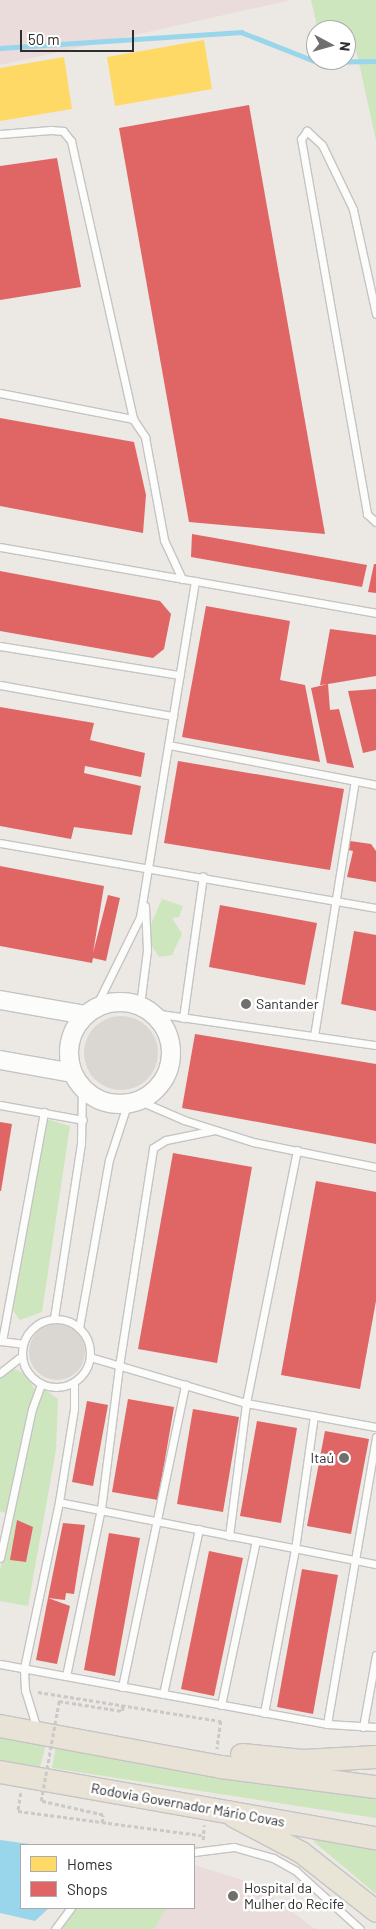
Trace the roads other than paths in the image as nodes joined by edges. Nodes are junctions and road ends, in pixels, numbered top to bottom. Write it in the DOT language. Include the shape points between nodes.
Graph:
graph roads {
  1 [pos="0,134"];
  2 [pos="376,314"];
  3 [pos="0,392"];
  4 [pos="133,420"];
  5 [pos="376,522"];
  6 [pos="0,547"];
  7 [pos="182,579"];
  8 [pos="195,581"];
  9 [pos="376,613"];
  10 [pos="0,646"];
  11 [pos="180,675"];
  12 [pos="0,685"];
  13 [pos="173,716"];
  14 [pos="169,745"];
  15 [pos="356,781"];
  16 [pos="376,784"];
  17 [pos="0,843"];
  18 [pos="149,866"];
  19 [pos="203,876"];
  20 [pos="145,895"];
  21 [pos="335,901"];
  22 [pos="376,908"];
  23 [pos="0,1000"];
  24 [pos="146,1009"];
  25 [pos="90,1012"];
  26 [pos="183,1018"];
  27 [pos="314,1036"];
  28 [pos="376,1045"];
  29 [pos="0,1060"];
  30 [pos="72,1073"];
  31 [pos="82,1088"];
  32 [pos="134,1103"];
  33 [pos="0,1105"];
  34 [pos="44,1112"];
  35 [pos="83,1120"];
  36 [pos="215,1130"];
  37 [pos="296,1150"];
  38 [pos="376,1166"];
  39 [pos="54,1318"];
  40 [pos="79,1328"];
  41 [pos="1,1341"];
  42 [pos="22,1344"];
  43 [pos="22,1356"];
  44 [pos="90,1357"];
  45 [pos="118,1366"];
  46 [pos="0,1373"];
  47 [pos="74,1382"];
  48 [pos="41,1384"];
  49 [pos="185,1385"];
  50 [pos="246,1403"];
  51 [pos="314,1415"];
  52 [pos="376,1427"];
  53 [pos="376,1437"];
  54 [pos="59,1502"];
  55 [pos="101,1509"];
  56 [pos="158,1521"];
  57 [pos="200,1529"];
  58 [pos="229,1536"];
  59 [pos="256,1541"];
  60 [pos="295,1549"];
  61 [pos="0,1558"];
  62 [pos="356,1561"];
  63 [pos="376,1564"];
  64 [pos="376,1655"];
  65 [pos="0,1664"];
  66 [pos="24,1668"];
  67 [pos="66,1676"];
  68 [pos="122,1686"];
  69 [pos="163,1694"];
  70 [pos="221,1705"];
  71 [pos="264,1712"];
  72 [pos="327,1724"];
  73 [pos="0,1726"];
  74 [pos="363,1727"];
  75 [pos="376,1728"];
  76 [pos="39,1734"];
  77 [pos="136,1753"];
  78 [pos="376,1757"];
  79 [pos="0,1772"];
  80 [pos="376,1786"];
  81 [pos="228,1814"];
  82 [pos="376,1838"];
  83 [pos="195,1852"];
  84 [pos="70,1909"];
  85 [pos="376,1911"];
  86 [pos="55,1929"];
  87 [pos="360,1929"];
  1 -- 4 [label="lane" via="63,131 71,141"];
  2 -- 5 [label="lane" via="353,209 322,145 307,131 301,139 367,514"];
  3 -- 4 [label="lane"];
  4 -- 7 [label="lane" via="145,438 164,540"];
  6 -- 7 [label="lane"];
  7 -- 8 [label="lane"];
  8 -- 9 [label="lane"];
  8 -- 11 [label="lane"];
  10 -- 11 [label="lane"];
  11 -- 13 [label="lane"];
  12 -- 13 [label="lane"];
  13 -- 14 [label="lane"];
  14 -- 15 [label="lane"];
  14 -- 18 [label="lane"];
  15 -- 16 [label="lane"];
  15 -- 21 [label="lane"];
  17 -- 18 [label="lane"];
  18 -- 19 [label="lane"];
  18 -- 20 [label="lane"];
  19 -- 21 [label="lane"];
  19 -- 26 [label="lane"];
  20 -- 24 [label="lane" via="148,950"];
  20 -- 25 [label="lane" via="129,942"];
  21 -- 22 [label="lane"];
  21 -- 27 [label="lane"];
  23 -- 25 [label="street"];
  24 -- 25 [label="street" via="117,1002"];
  24 -- 26 [label="lane"];
  24 -- 32 [label="street" via="164,1027 170,1043 171,1061 165,1078 154,1092"];
  25 -- 30 [label="street" via="70,1042"];
  26 -- 27 [label="lane"];
  27 -- 28 [label="lane"];
  29 -- 30 [label="street"];
  30 -- 31 [label="street"];
  31 -- 32 [label="street" via="102,1102"];
  31 -- 35 [label="lane"];
  32 -- 36 [label="lane"];
  32 -- 40 [label="lane" via="109,1160"];
  33 -- 34 [label="lane"];
  34 -- 35 [label="lane"];
  34 -- 41 [label="lane"];
  35 -- 39 [label="lane"];
  36 -- 37 [label="lane"];
  36 -- 45 [label="lane" via="166,1140 153,1148"];
  37 -- 38 [label="lane"];
  37 -- 50 [label="lane"];
  39 -- 40 [label="lane" via="66,1320"];
  39 -- 42 [label="lane" via="35,1325"];
  40 -- 44 [label="lane" via="89,1341"];
  41 -- 42 [label="lane"];
  42 -- 43 [label="lane"];
  43 -- 46 [label="lane"];
  43 -- 48 [label="lane" via="31,1377"];
  44 -- 45 [label="lane"];
  44 -- 47 [label="lane" via="83,1374"];
  45 -- 49 [label="lane"];
  45 -- 55 [label="lane"];
  47 -- 48 [label="lane" via="64,1387"];
  47 -- 54 [label="lane" via="74,1410"];
  48 -- 61 [label="lane" via="32,1409"];
  49 -- 50 [label="lane"];
  49 -- 56 [label="lane"];
  50 -- 51 [label="lane"];
  50 -- 58 [label="lane"];
  51 -- 52 [label="lane"];
  51 -- 60 [label="lane"];
  53 -- 62 [label="lane"];
  54 -- 55 [label="lane"];
  54 -- 66 [label="lane"];
  55 -- 56 [label="lane"];
  55 -- 67 [label="lane"];
  56 -- 57 [label="lane"];
  56 -- 68 [label="lane"];
  57 -- 58 [label="lane"];
  57 -- 69 [label="lane"];
  58 -- 59 [label="lane"];
  59 -- 60 [label="lane"];
  59 -- 70 [label="lane"];
  60 -- 62 [label="lane"];
  60 -- 71 [label="lane"];
  62 -- 63 [label="lane"];
  62 -- 72 [label="lane"];
  64 -- 74 [label="lane"];
  65 -- 66 [label="lane"];
  66 -- 67 [label="lane"];
  66 -- 76 [label="lane" via="24,1690"];
  67 -- 68 [label="lane"];
  68 -- 69 [label="lane"];
  69 -- 70 [label="lane"];
  70 -- 71 [label="lane"];
  71 -- 72 [label="lane"];
  72 -- 74 [label="lane"];
  73 -- 76 [label="highway"];
  74 -- 75 [label="lane"];
  76 -- 77 [label="highway"];
  77 -- 78 [label="highway" via="217,1753 303,1761"];
  77 -- 80 [label="highway"];
  79 -- 81 [label="highway, Rodovia Governador Mário Covas"];
  81 -- 82 [label="highway, Rodovia Governador Mário Covas"];
  81 -- 85 [label="main road" via="301,1852"];
  83 -- 87 [label="lane" via="234,1847 273,1858 296,1871"];
  84 -- 86 [label="lane"];
}
